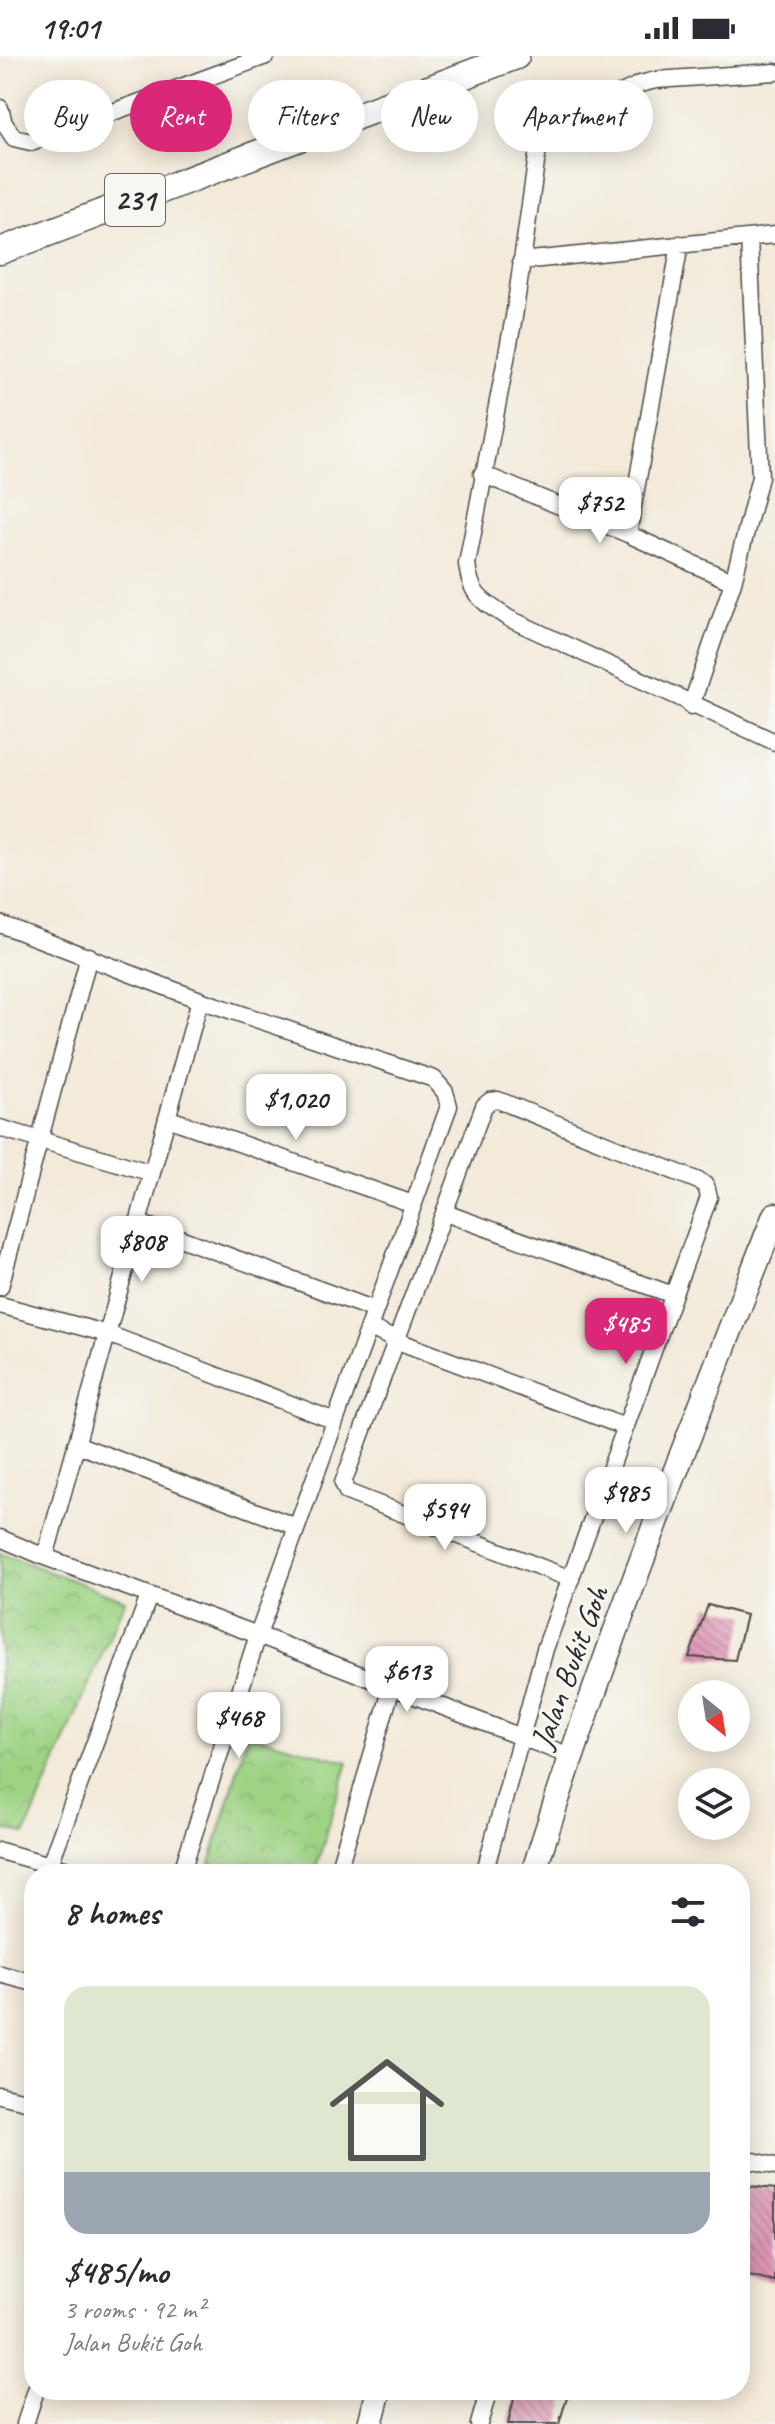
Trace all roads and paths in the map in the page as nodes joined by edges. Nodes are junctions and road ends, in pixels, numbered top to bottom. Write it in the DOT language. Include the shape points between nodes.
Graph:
graph roads {
  1 [pos="266,56"];
  2 [pos="516,56"];
  3 [pos="775,72"];
  4 [pos="0,108"];
  5 [pos="775,235"];
  6 [pos="749,238"];
  7 [pos="680,244"];
  8 [pos="0,251"];
  9 [pos="521,261"];
  10 [pos="482,474"];
  11 [pos="628,534"];
  12 [pos="733,582"];
  13 [pos="691,706"];
  14 [pos="775,742"];
  15 [pos="0,924"];
  16 [pos="89,956"];
  17 [pos="200,1000"];
  18 [pos="167,1118"];
  19 [pos="0,1128"];
  20 [pos="41,1139"];
  21 [pos="152,1173"];
  22 [pos="413,1204"];
  23 [pos="445,1213"];
  24 [pos="775,1215"];
  25 [pos="139,1223"];
  26 [pos="0,1287"];
  27 [pos="673,1295"];
  28 [pos="0,1305"];
  29 [pos="375,1310"];
  30 [pos="369,1327"];
  31 [pos="108,1334"];
  32 [pos="395,1340"];
  33 [pos="335,1421"];
  34 [pos="625,1427"];
  35 [pos="76,1444"];
  36 [pos="297,1527"];
  37 [pos="0,1538"];
  38 [pos="45,1557"];
  39 [pos="571,1579"];
  40 [pos="149,1596"];
  41 [pos="258,1635"];
  42 [pos="392,1687"];
  43 [pos="522,1737"];
  44 [pos="570,1756"];
  45 [pos="0,1851"];
  46 [pos="50,1864"];
  47 [pos="184,1864"];
  48 [pos="340,1864"];
  49 [pos="487,1864"];
  50 [pos="536,1864"];
  51 [pos="0,1974"];
  52 [pos="24,1980"];
  53 [pos="0,2095"];
  54 [pos="24,2101"];
  55 [pos="750,2160"];
  56 [pos="775,2166"];
  57 [pos="33,2400"];
  58 [pos="376,2400"];
  59 [pos="486,2400"];
  60 [pos="25,2424"];
  61 [pos="370,2424"];
  62 [pos="479,2424"];
  1 -- 4 [label="street" via="31,142 14,138"];
  2 -- 8 [label="main road, 231"];
  3 -- 9 [label="street" via="648,82 552,127 538,149"];
  5 -- 6 [label="street"];
  6 -- 7 [label="street"];
  6 -- 12 [label="street" via="760,477"];
  7 -- 9 [label="street"];
  7 -- 11 [label="street"];
  9 -- 10 [label="street"];
  10 -- 11 [label="street"];
  10 -- 13 [label="street" via="467,564 469,585 480,599 508,618"];
  11 -- 12 [label="street"];
  12 -- 13 [label="street"];
  13 -- 14 [label="street"];
  15 -- 16 [label="street"];
  16 -- 17 [label="street"];
  16 -- 20 [label="street"];
  17 -- 18 [label="street"];
  17 -- 22 [label="street" via="434,1079 449,1106"];
  18 -- 21 [label="street"];
  18 -- 22 [label="street"];
  19 -- 20 [label="street"];
  20 -- 21 [label="street"];
  20 -- 26 [label="street"];
  21 -- 25 [label="street"];
  22 -- 29 [label="street"];
  23 -- 27 [label="street"];
  23 -- 27 [label="street" via="484,1106 498,1100 706,1186 709,1197"];
  23 -- 32 [label="street"];
  24 -- 44 [label="main road, Jalan Bukit Goh"];
  25 -- 29 [label="street"];
  25 -- 31 [label="street"];
  27 -- 34 [label="street"];
  28 -- 31 [label="street"];
  29 -- 30 [label="street"];
  30 -- 32 [label="street"];
  30 -- 33 [label="street"];
  31 -- 33 [label="street"];
  31 -- 35 [label="street"];
  32 -- 34 [label="street"];
  32 -- 39 [label="street" via="344,1489"];
  33 -- 36 [label="street"];
  34 -- 39 [label="street"];
  35 -- 36 [label="street"];
  35 -- 38 [label="street"];
  36 -- 41 [label="street"];
  37 -- 38 [label="street"];
  38 -- 40 [label="street"];
  39 -- 43 [label="street" via="545,1649"];
  40 -- 41 [label="street"];
  40 -- 46 [label="street"];
  41 -- 42 [label="street"];
  41 -- 47 [label="street"];
  42 -- 43 [label="street"];
  42 -- 48 [label="street"];
  43 -- 44 [label="street"];
  43 -- 49 [label="street"];
  44 -- 50 [label="main road, Jalan Bukit Goh"];
  45 -- 46 [label="street"];
  51 -- 52 [label="street"];
  53 -- 54 [label="street"];
  55 -- 56 [label="street"];
  57 -- 60 [label="street"];
  58 -- 61 [label="main road"];
  59 -- 62 [label="street"];
}
